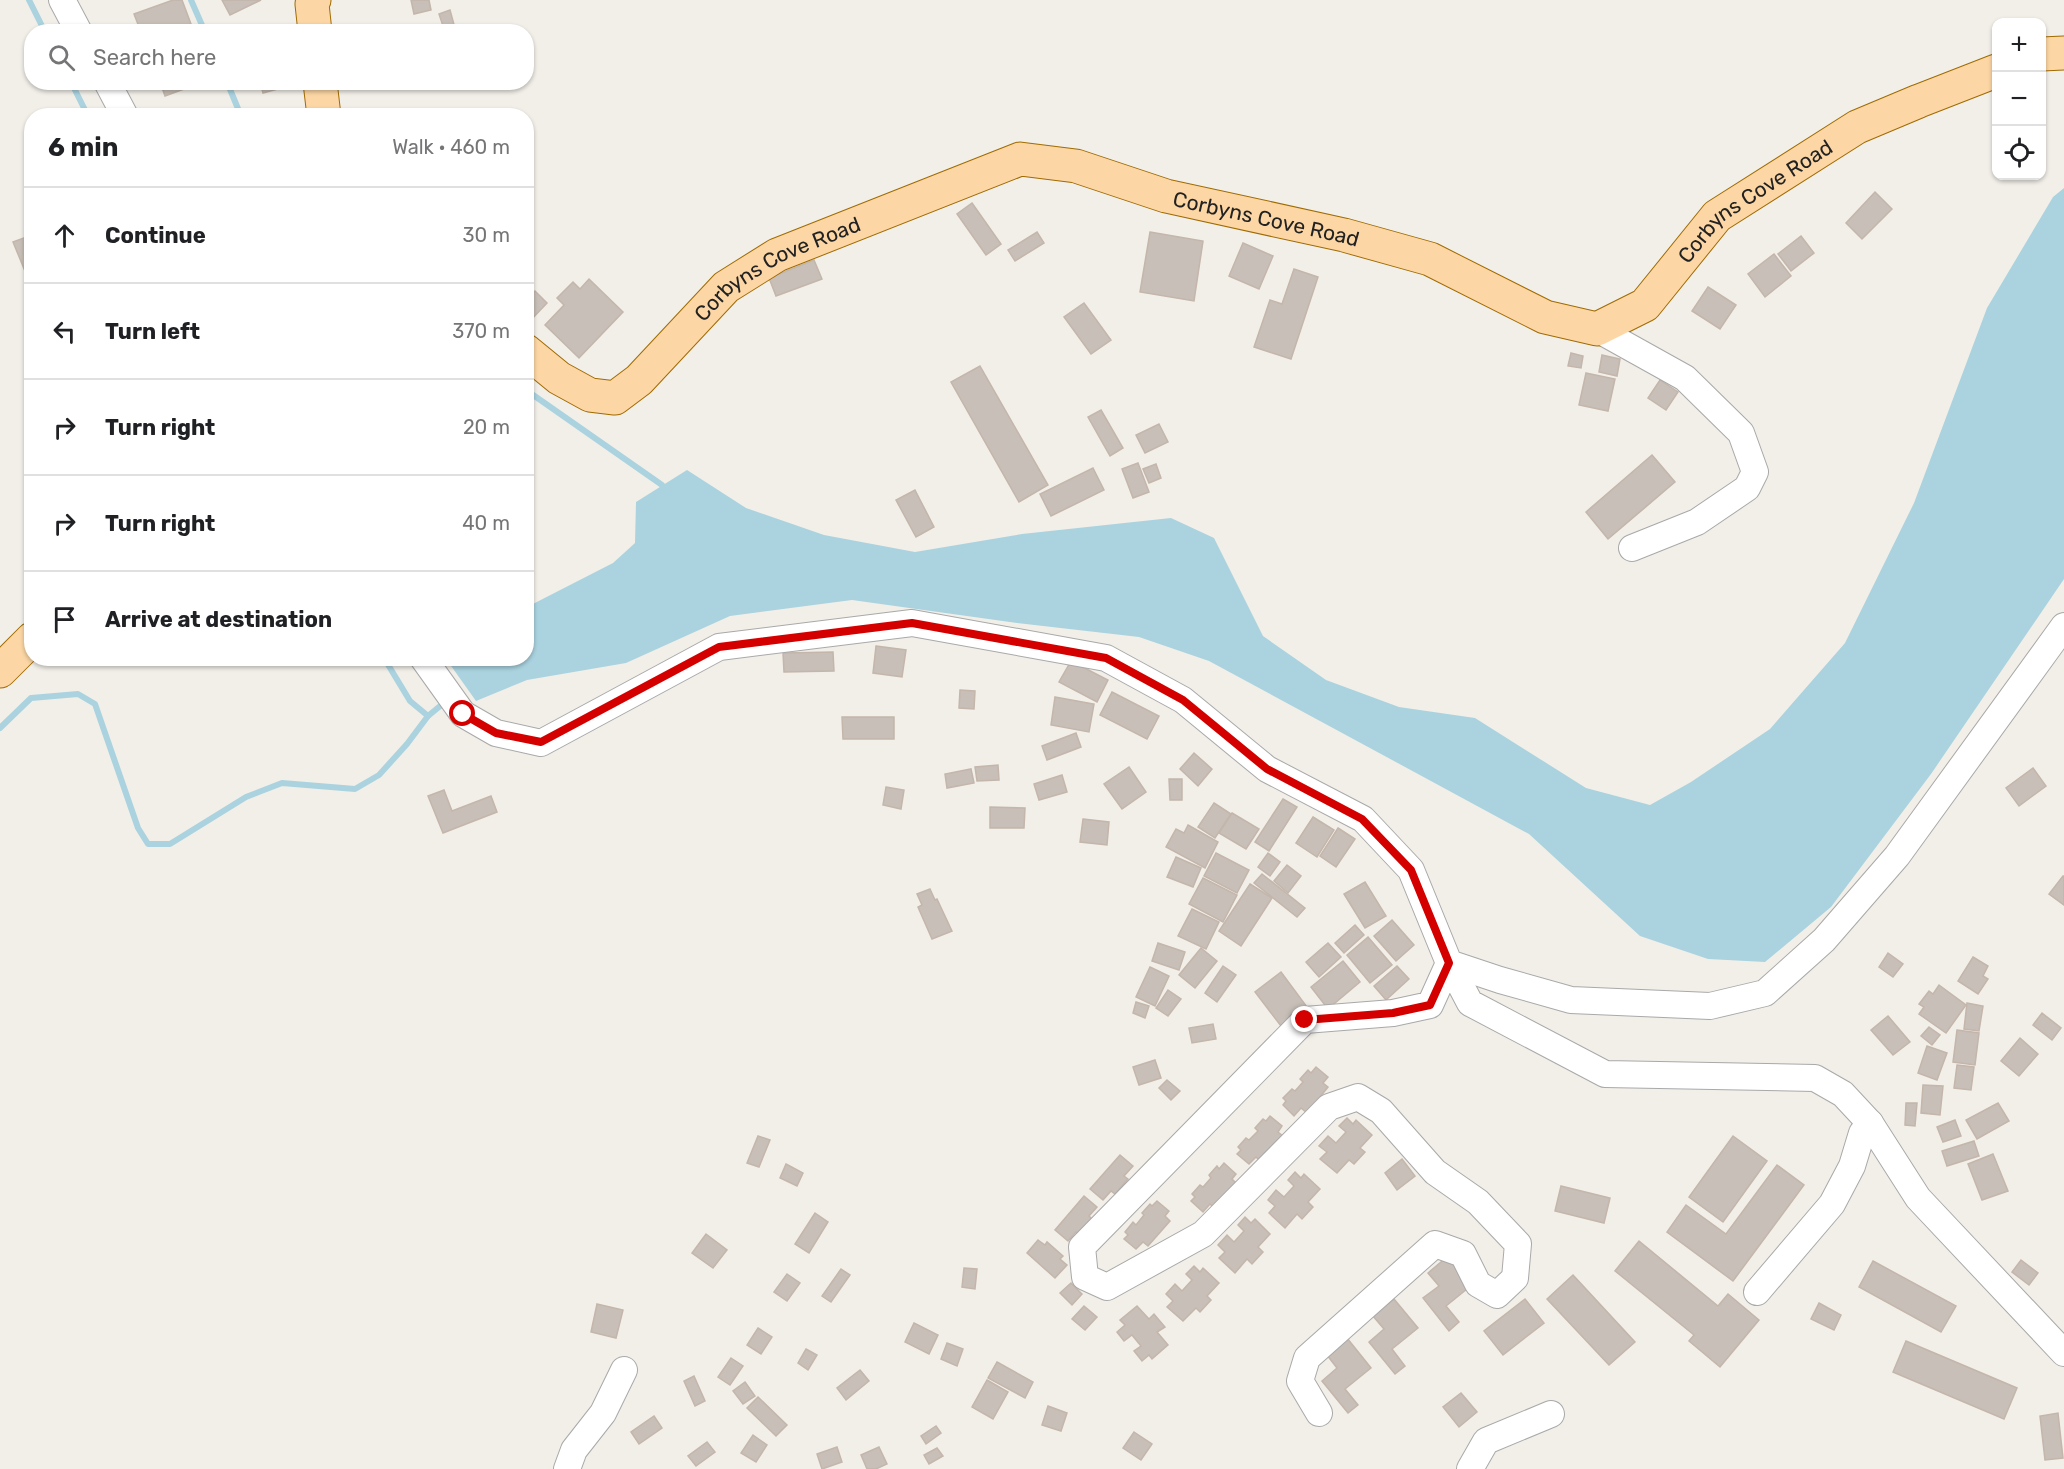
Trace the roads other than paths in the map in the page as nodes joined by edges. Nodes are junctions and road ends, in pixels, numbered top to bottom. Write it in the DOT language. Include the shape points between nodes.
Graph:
graph roads {
  1 [pos="62,0"];
  2 [pos="314,0"];
  3 [pos="75,24"];
  4 [pos="314,24"];
  5 [pos="2064,53"];
  6 [pos="2046,54"];
  7 [pos="1993,72"];
  8 [pos="111,90"];
  9 [pos="321,90"];
  10 [pos="121,108"];
  11 [pos="323,108"];
  12 [pos="1596,329"];
  13 [pos="534,358"];
  14 [pos="1632,548"];
  15 [pos="2064,626"];
  16 [pos="24,647"];
  17 [pos="429,666"];
  18 [pos="0,671"];
  19 [pos="1449,963"];
  20 [pos="1870,1123"];
  21 [pos="1757,1292"];
  22 [pos="2064,1353"];
  23 [pos="624,1370"];
  24 [pos="1319,1413"];
  25 [pos="1551,1414"];
  26 [pos="567,1469"];
  27 [pos="1470,1469"];
  1 -- 3 [label="street"];
  2 -- 4 [label="main road"];
  5 -- 6 [label="main road"];
  7 -- 12 [label="main road, Corbyns Cove Road" via="1857,128 1716,216 1645,305"];
  8 -- 10 [label="street"];
  9 -- 11 [label="main road"];
  12 -- 13 [label="main road, Corbyns Cove Road" via="1545,317 1430,259 1344,235 1166,196 1076,165 1020,159 777,255 726,287 639,380 615,398 590,395 559,378"];
  12 -- 14 [label="street" via="1685,378 1741,433 1755,472 1747,488 1697,522"];
  15 -- 19 [label="street" via="1897,856 1824,940 1765,993 1710,1006 1571,1000"];
  16 -- 18 [label="main road"];
  17 -- 19 [label="street" via="463,714 496,733 541,742 719,647 912,623 1106,658 1183,700 1267,769 1362,819 1411,870"];
  19 -- 20 [label="street" via="1470,1003 1605,1074 1815,1078 1843,1094"];
  19 -- 24 [label="street" via="1430,1005 1393,1013 1305,1020 1082,1247 1085,1277 1107,1287 1203,1234 1329,1107 1358,1097 1381,1111 1435,1172 1478,1202 1518,1244 1515,1278 1497,1294 1478,1284 1463,1254 1435,1244 1307,1358 1300,1381"];
  20 -- 21 [label="street" via="1832,1204"];
  20 -- 22 [label="street" via="1918,1198"];
  23 -- 26 [label="street" via="603,1413 574,1450"];
  25 -- 27 [label="street" via="1486,1441"];
}
